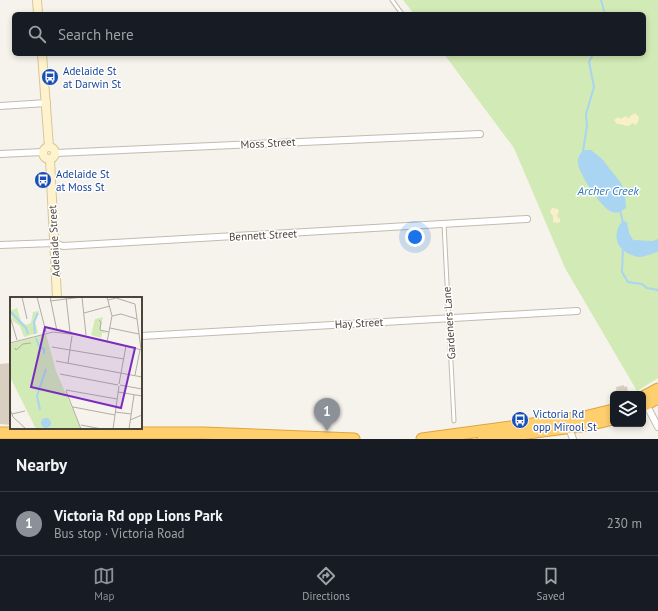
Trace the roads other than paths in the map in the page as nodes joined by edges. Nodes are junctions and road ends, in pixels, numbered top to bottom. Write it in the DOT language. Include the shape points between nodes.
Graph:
graph roads {
  1 [pos="37,0"];
  2 [pos="392,0"];
  3 [pos="38,12"];
  4 [pos="401,12"];
  5 [pos="42,56"];
  6 [pos="46,103"];
  7 [pos="0,106"];
  8 [pos="480,134"];
  9 [pos="49,151"];
  10 [pos="0,154"];
  11 [pos="527,219"];
  12 [pos="444,224"];
  13 [pos="54,242"];
  14 [pos="0,245"];
  15 [pos="57,297"];
  16 [pos="577,311"];
  17 [pos="448,318"];
  18 [pos="142,336"];
  19 [pos="658,389"];
  20 [pos="658,398"];
  21 [pos="646,400"];
  22 [pos="646,401"];
  23 [pos="646,406"];
  24 [pos="610,411"];
  25 [pos="610,420"];
  26 [pos="454,421"];
  27 [pos="569,428"];
  28 [pos="658,428"];
  29 [pos="0,433"];
  30 [pos="63,434"];
  31 [pos="203,436"];
  32 [pos="354,439"];
  33 [pos="422,439"];
  34 [pos="483,439"];
  35 [pos="573,439"];
  1 -- 3 [label="street"];
  2 -- 4 [label="lane"];
  5 -- 6 [label="street"];
  6 -- 7 [label="street"];
  6 -- 9 [label="street"];
  8 -- 9 [label="street, Moss Street"];
  9 -- 10 [label="street, Moss Street"];
  9 -- 13 [label="street, Adelaide Street" via="55,157 50,160"];
  11 -- 12 [label="street, Bennett Street"];
  12 -- 13 [label="street, Bennett Street" via="63,246"];
  12 -- 17 [label="lane, Gardeners Lane"];
  13 -- 14 [label="street, Bennett Street"];
  13 -- 15 [label="street, Adelaide Street"];
  16 -- 17 [label="street, Hay Street"];
  17 -- 18 [label="street, Hay Street"];
  17 -- 26 [label="lane, Gardeners Lane"];
  19 -- 21 [label="highway"];
  20 -- 22 [label="highway"];
  23 -- 28 [label="street"];
  24 -- 33 [label="highway" via="584,418"];
  25 -- 27 [label="highway"];
  27 -- 34 [label="highway"];
  27 -- 35 [label="street"];
  29 -- 30 [label="highway"];
  30 -- 31 [label="highway" via="131,432"];
  31 -- 32 [label="highway"];
}
